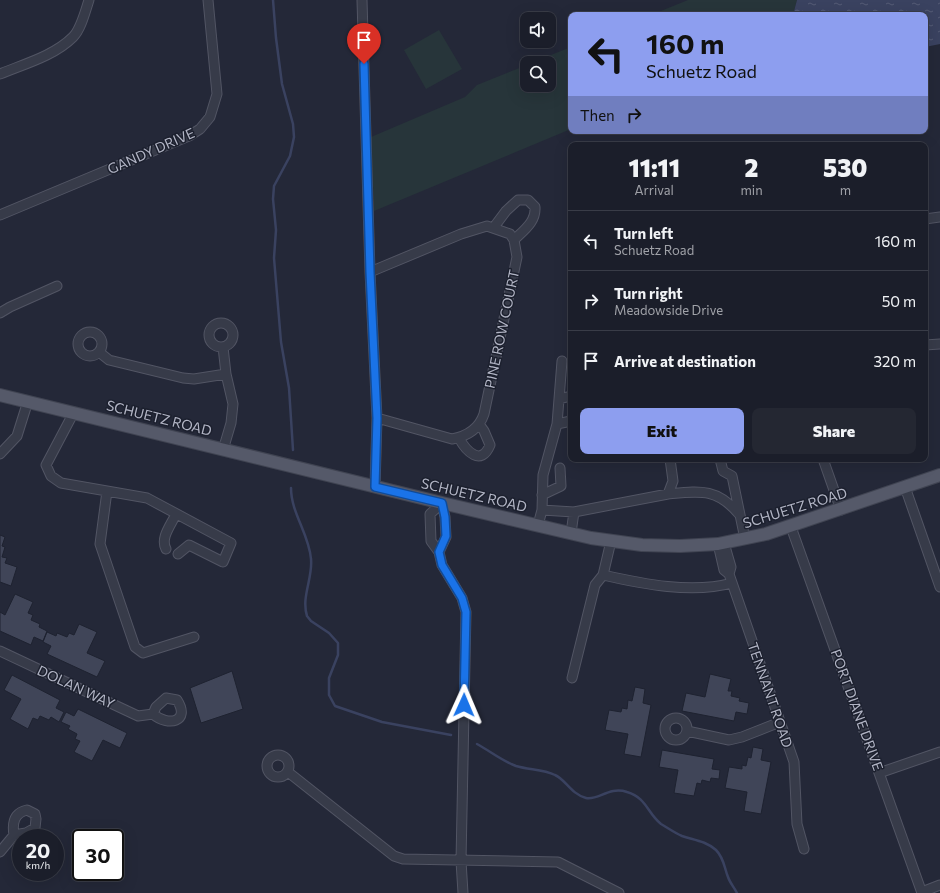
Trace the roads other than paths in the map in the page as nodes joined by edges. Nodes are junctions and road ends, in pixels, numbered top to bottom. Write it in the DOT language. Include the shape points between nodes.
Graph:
graph roads {
  1 [pos="88,0"];
  2 [pos="208,0"];
  3 [pos="362,0"];
  4 [pos="0,74"];
  5 [pos="0,215"];
  6 [pos="940,217"];
  7 [pos="928,219"];
  8 [pos="494,227"];
  9 [pos="512,237"];
  10 [pos="370,272"];
  11 [pos="57,286"];
  12 [pos="0,313"];
  13 [pos="940,344"];
  14 [pos="928,345"];
  15 [pos="223,347"];
  16 [pos="99,352"];
  17 [pos="562,361"];
  18 [pos="226,374"];
  19 [pos="0,394"];
  20 [pos="568,397"];
  21 [pos="559,399"];
  22 [pos="28,401"];
  23 [pos="74,412"];
  24 [pos="377,418"];
  25 [pos="568,422"];
  26 [pos="479,424"];
  27 [pos="557,424"];
  28 [pos="459,438"];
  29 [pos="223,450"];
  30 [pos="0,454"];
  31 [pos="670,462"];
  32 [pos="721,462"];
  33 [pos="824,462"];
  34 [pos="560,468"];
  35 [pos="940,475"];
  36 [pos="375,487"];
  37 [pos="905,487"];
  38 [pos="107,491"];
  39 [pos="668,494"];
  40 [pos="542,495"];
  41 [pos="442,503"];
  42 [pos="542,510"];
  43 [pos="841,510"];
  44 [pos="574,512"];
  45 [pos="176,514"];
  46 [pos="739,515"];
  47 [pos="538,525"];
  48 [pos="791,527"];
  49 [pos="571,533"];
  50 [pos="745,539"];
  51 [pos="611,541"];
  52 [pos="721,543"];
  53 [pos="166,549"];
  54 [pos="439,552"];
  55 [pos="178,554"];
  56 [pos="603,575"];
  57 [pos="731,578"];
  58 [pos="940,587"];
  59 [pos="194,637"];
  60 [pos="0,651"];
  61 [pos="572,678"];
  62 [pos="153,714"];
  63 [pos="780,722"];
  64 [pos="687,731"];
  65 [pos="940,752"];
  66 [pos="288,772"];
  67 [pos="880,773"];
  68 [pos="12,837"];
  69 [pos="804,849"];
  70 [pos="0,852"];
  71 [pos="461,861"];
  72 [pos="940,885"];
  73 [pos="922,892"];
  74 [pos="463,893"];
  75 [pos="619,893"];
  1 -- 4 [label="street" via="74,37 44,56"];
  2 -- 5 [label="street, GANDY DRIVE" via="217,94 210,118 200,129 189,136"];
  3 -- 10 [label="street"];
  6 -- 7 [label="street"];
  8 -- 9 [label="street"];
  8 -- 9 [label="street" via="518,200 528,200 536,207 536,216 528,227"];
  8 -- 10 [label="street" via="480,227"];
  9 -- 26 [label="street, PINE ROW COURT" via="518,257 484,414"];
  10 -- 24 [label="street"];
  11 -- 12 [label="street"];
  13 -- 14 [label="street"];
  15 -- 18 [label="street"];
  16 -- 18 [label="street" via="108,360 183,378 194,379"];
  17 -- 21 [label="street"];
  18 -- 29 [label="street" via="232,404 231,422"];
  19 -- 22 [label="main road, SCHUETZ ROAD"];
  20 -- 21 [label="street"];
  21 -- 27 [label="street"];
  22 -- 23 [label="main road, SCHUETZ ROAD"];
  22 -- 30 [label="street" via="17,436"];
  23 -- 29 [label="main road, SCHUETZ ROAD"];
  23 -- 38 [label="street" via="46,466 51,476 61,484"];
  24 -- 28 [label="street" via="452,439"];
  24 -- 36 [label="street"];
  25 -- 27 [label="street"];
  26 -- 28 [label="street" via="472,432"];
  26 -- 28 [label="street" via="490,445 483,454 470,454"];
  27 -- 40 [label="street" via="543,475"];
  29 -- 36 [label="main road, SCHUETZ ROAD"];
  31 -- 39 [label="street" via="673,481"];
  32 -- 46 [label="street" via="723,471 732,476"];
  33 -- 43 [label="street"];
  34 -- 40 [label="street" via="561,486"];
  35 -- 37 [label="main road, SCHUETZ ROAD"];
  36 -- 41 [label="main road, SCHUETZ ROAD"];
  37 -- 43 [label="main road, SCHUETZ ROAD"];
  37 -- 58 [label="street"];
  38 -- 45 [label="street" via="147,498"];
  38 -- 59 [label="street" via="100,544 134,647 143,653"];
  39 -- 44 [label="street"];
  39 -- 46 [label="street" via="705,492 719,496"];
  40 -- 42 [label="street"];
  41 -- 47 [label="main road, SCHUETZ ROAD"];
  41 -- 54 [label="street" via="446,536"];
  41 -- 54 [label="street" via="430,514 431,541"];
  42 -- 44 [label="street"];
  42 -- 47 [label="street"];
  43 -- 48 [label="main road, SCHUETZ ROAD"];
  44 -- 49 [label="street"];
  45 -- 53 [label="street" via="164,539"];
  45 -- 55 [label="street" via="231,543 223,562 189,545"];
  46 -- 50 [label="street"];
  47 -- 49 [label="main road, SCHUETZ ROAD"];
  48 -- 50 [label="main road, SCHUETZ ROAD"];
  48 -- 67 [label="street, PORT DIANE DRIVE"];
  49 -- 51 [label="main road, SCHUETZ ROAD"];
  50 -- 52 [label="main road, SCHUETZ ROAD"];
  51 -- 52 [label="main road, SCHUETZ ROAD" via="680,546"];
  51 -- 56 [label="street"];
  52 -- 57 [label="street, TENNANT ROAD" via="724,570"];
  54 -- 71 [label="street" via="442,565 462,598 466,612"];
  56 -- 57 [label="street" via="640,584 673,587 720,586"];
  56 -- 61 [label="street" via="595,585"];
  57 -- 63 [label="street, TENNANT ROAD"];
  60 -- 62 [label="street, DOLAN WAY" via="138,716"];
  63 -- 64 [label="street" via="729,740"];
  63 -- 69 [label="street, TENNANT ROAD" via="794,762 797,824"];
  65 -- 67 [label="street"];
  66 -- 71 [label="street" via="394,856 403,859"];
  67 -- 73 [label="street, PORT DIANE DRIVE"];
  68 -- 70 [label="street"];
  71 -- 74 [label="street"];
  71 -- 75 [label="street" via="558,862"];
  72 -- 73 [label="street"];
}
